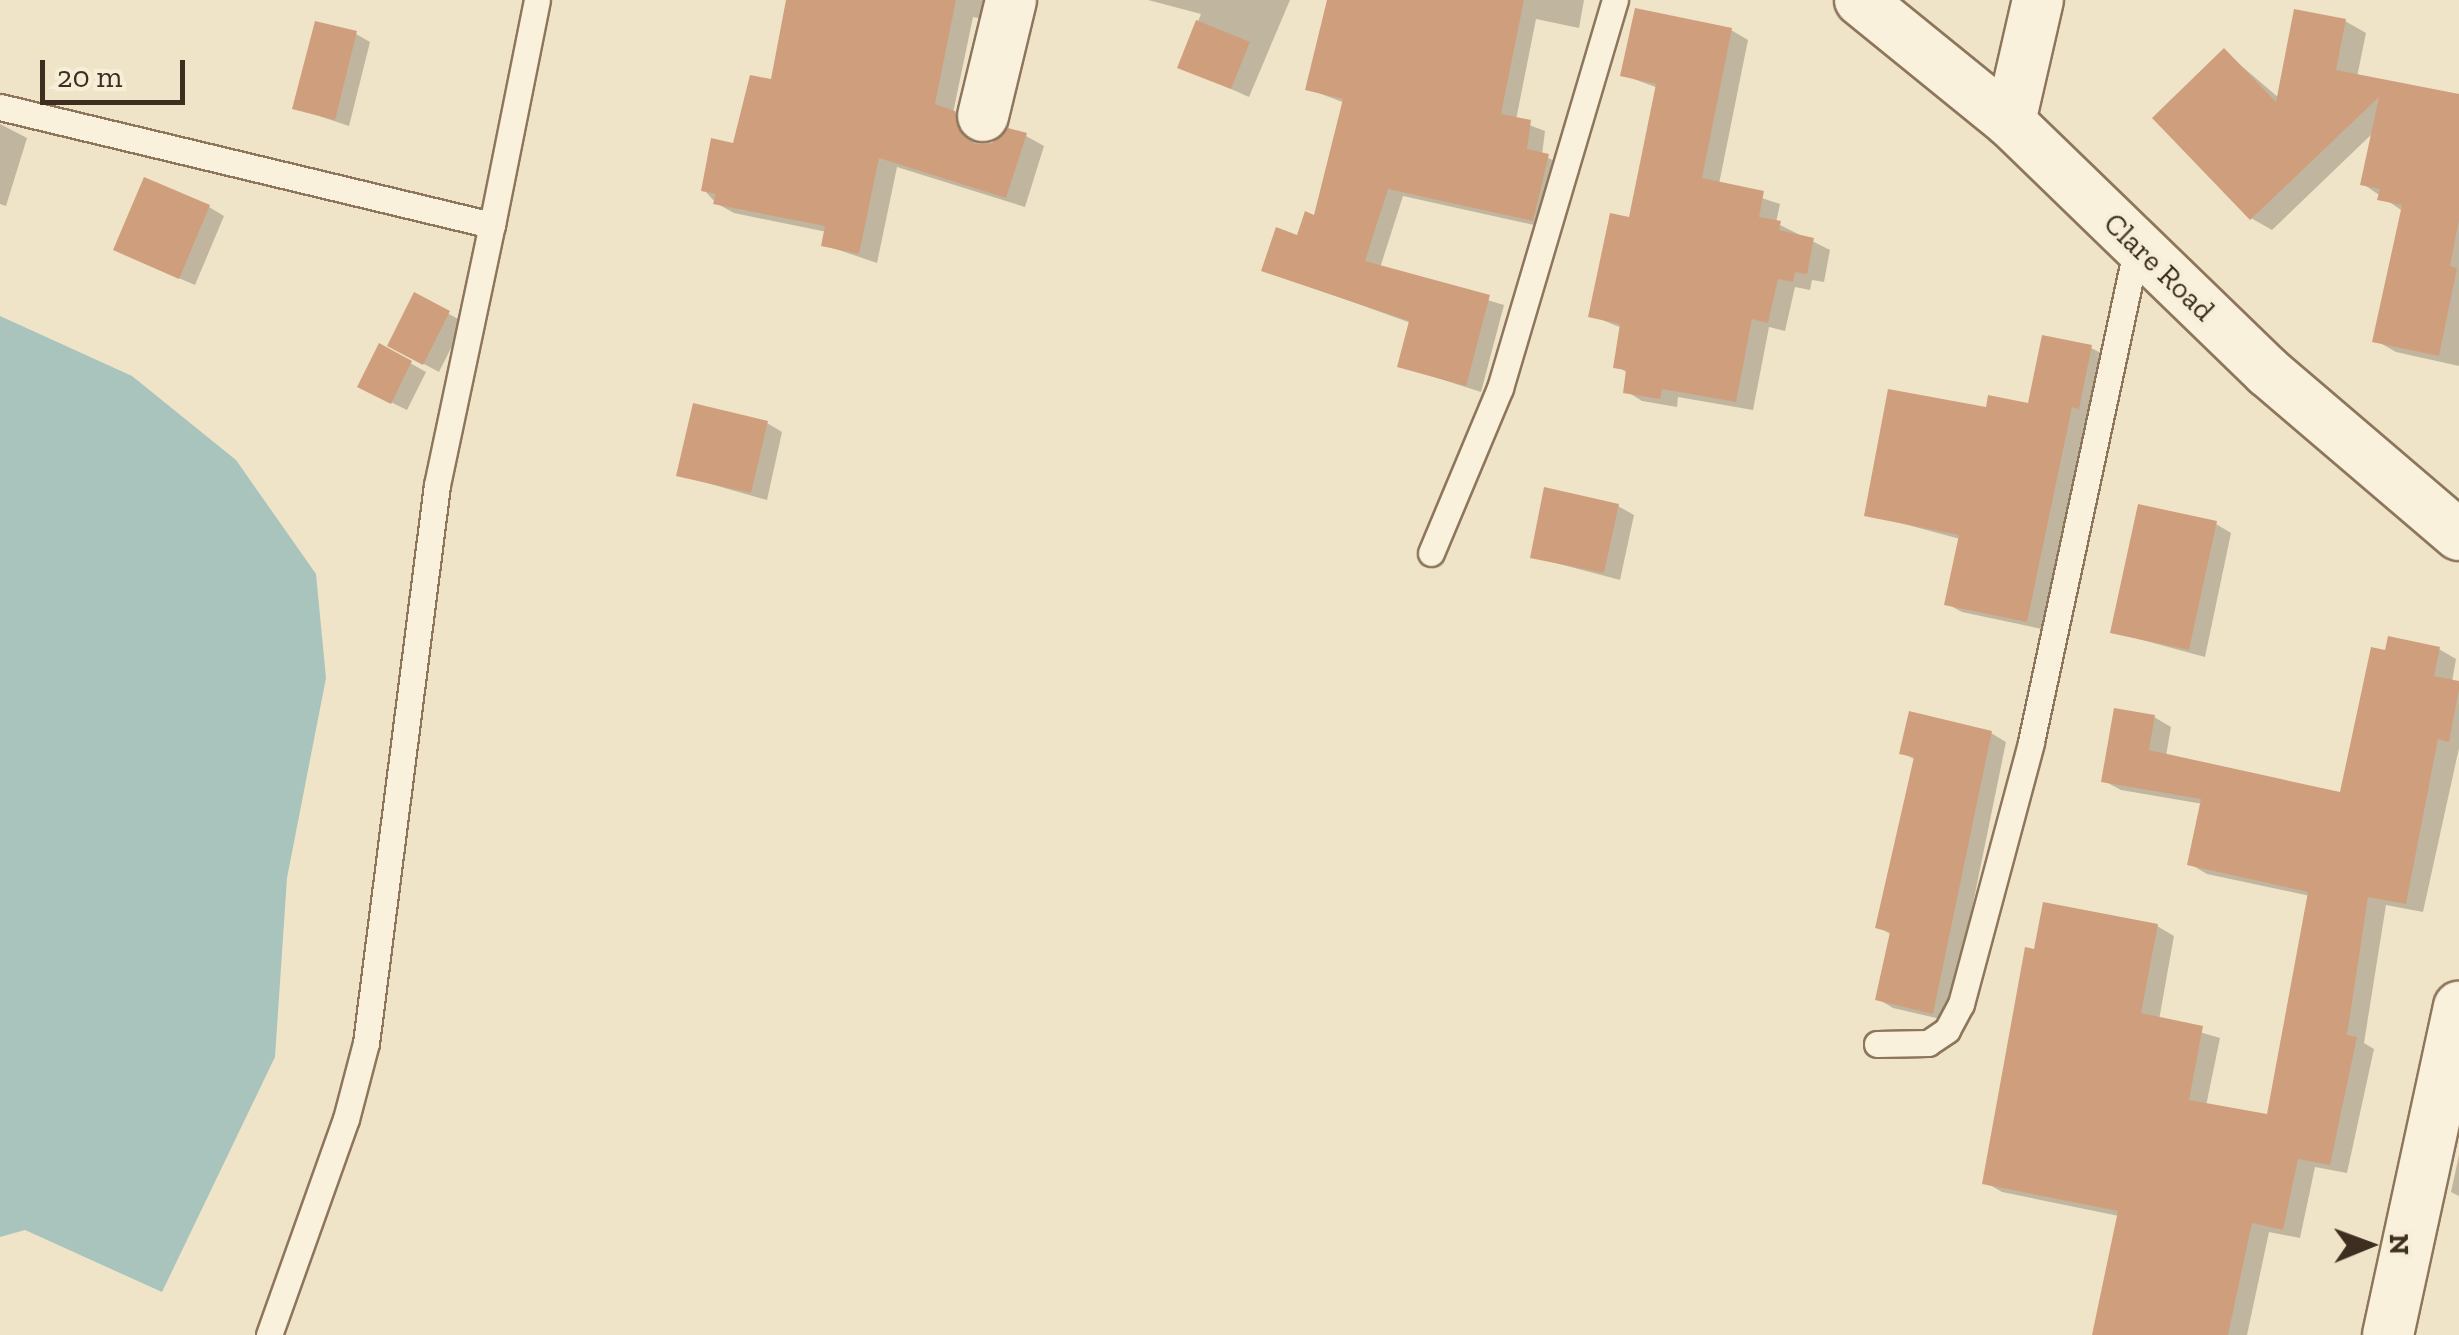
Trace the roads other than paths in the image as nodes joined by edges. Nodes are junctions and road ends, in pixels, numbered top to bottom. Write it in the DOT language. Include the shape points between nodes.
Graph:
graph roads {
  1 [pos="536,0"];
  2 [pos="1011,0"];
  3 [pos="1615,0"];
  4 [pos="1860,0"];
  5 [pos="2038,0"];
  6 [pos="0,108"];
  7 [pos="983,116"];
  8 [pos="2010,122"];
  9 [pos="492,225"];
  10 [pos="2137,246"];
  11 [pos="2459,535"];
  12 [pos="1432,552"];
  13 [pos="2459,1006"];
  14 [pos="1876,1044"];
  15 [pos="269,1335"];
  16 [pos="2388,1335"];
  1 -- 9 [label="lane"];
  2 -- 7 [label="street"];
  3 -- 12 [label="lane" via="1500,388"];
  4 -- 8 [label="street, Clare Road"];
  5 -- 8 [label="street"];
  6 -- 9 [label="lane"];
  8 -- 10 [label="street, Clare Road"];
  9 -- 15 [label="lane" via="437,485 366,1043 346,1120"];
  10 -- 11 [label="street, Clare Road" via="2268,372"];
  10 -- 14 [label="lane" via="2031,742 1961,1004 1947,1030 1928,1042"];
  13 -- 16 [label="street"];
}
